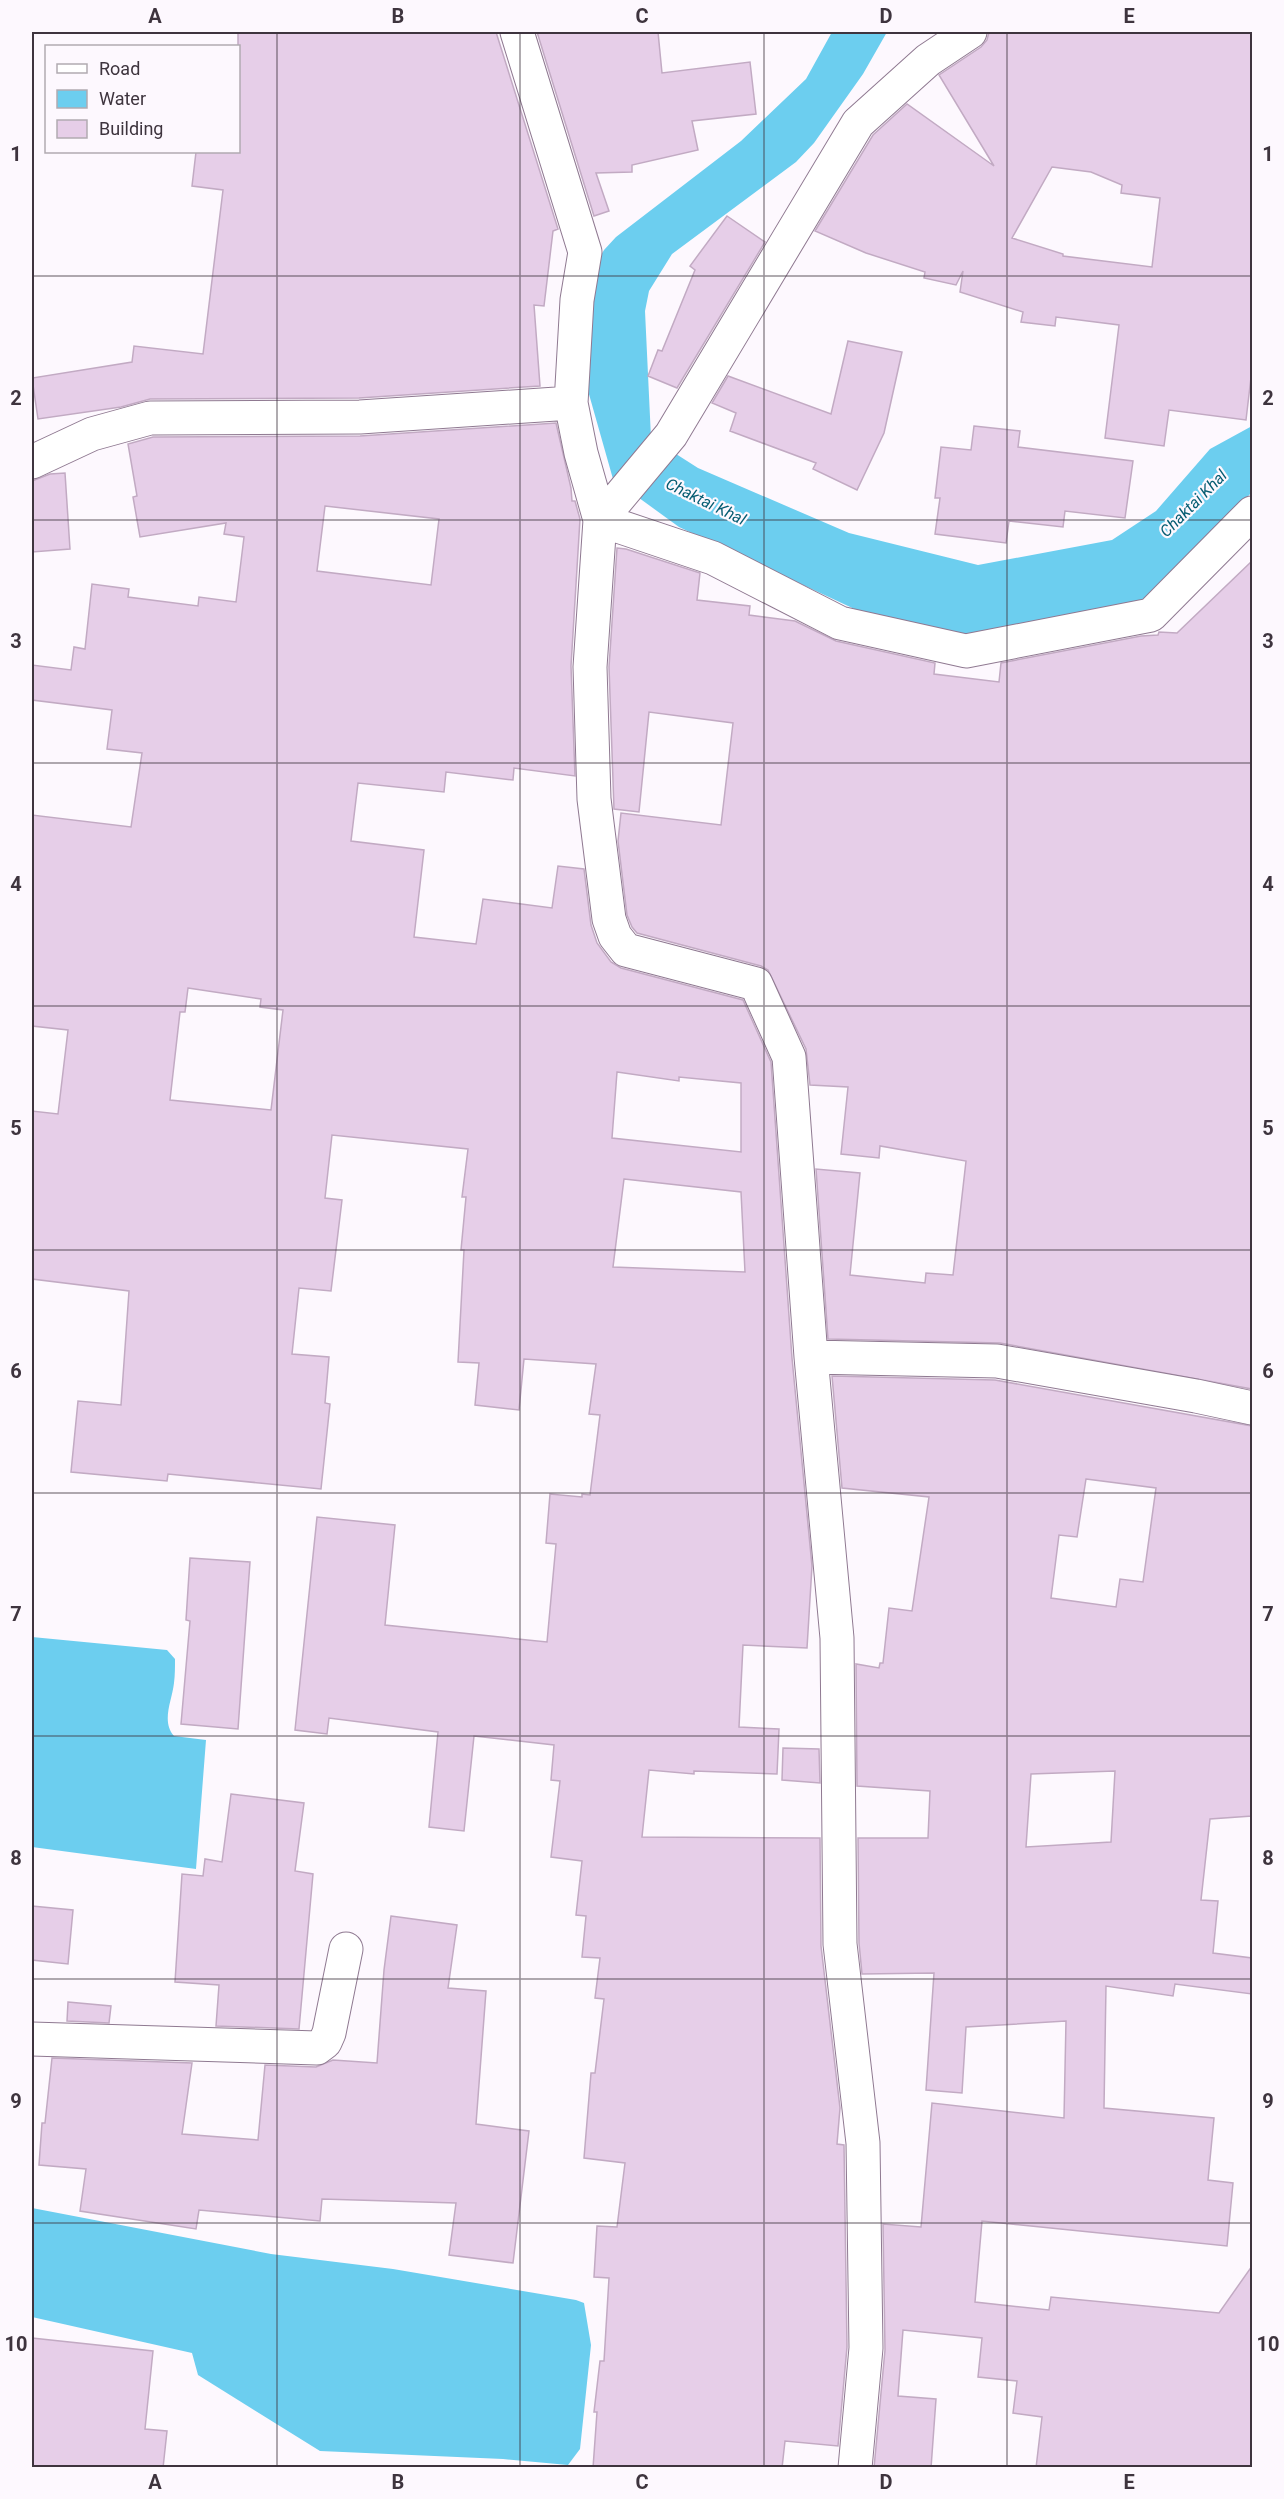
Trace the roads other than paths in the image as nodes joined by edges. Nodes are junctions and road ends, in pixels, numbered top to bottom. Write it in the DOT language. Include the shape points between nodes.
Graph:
graph roads {
  1 [pos="517,32"];
  2 [pos="970,32"];
  3 [pos="571,403"];
  4 [pos="32,462"];
  5 [pos="606,513"];
  6 [pos="1252,513"];
  7 [pos="812,1357"];
  8 [pos="1252,1408"];
  9 [pos="346,1949"];
  10 [pos="32,2039"];
  11 [pos="855,2468"];
  1 -- 3 [label="street" via="585,252 577,300"];
  2 -- 5 [label="street" via="928,60 858,123 671,435"];
  3 -- 4 [label="street" via="360,417 150,418 92,434"];
  3 -- 5 [label="street" via="580,453"];
  5 -- 6 [label="street" via="713,558 840,623 966,651 1151,615"];
  5 -- 7 [label="street" via="590,667 594,799 609,919 626,950 756,984 789,1057"];
  7 -- 8 [label="street" via="997,1361"];
  7 -- 11 [label="street" via="837,1638 840,1944 862,2143 866,2348"];
  9 -- 10 [label="street" via="329,2033 325,2043 317,2048"];
}
